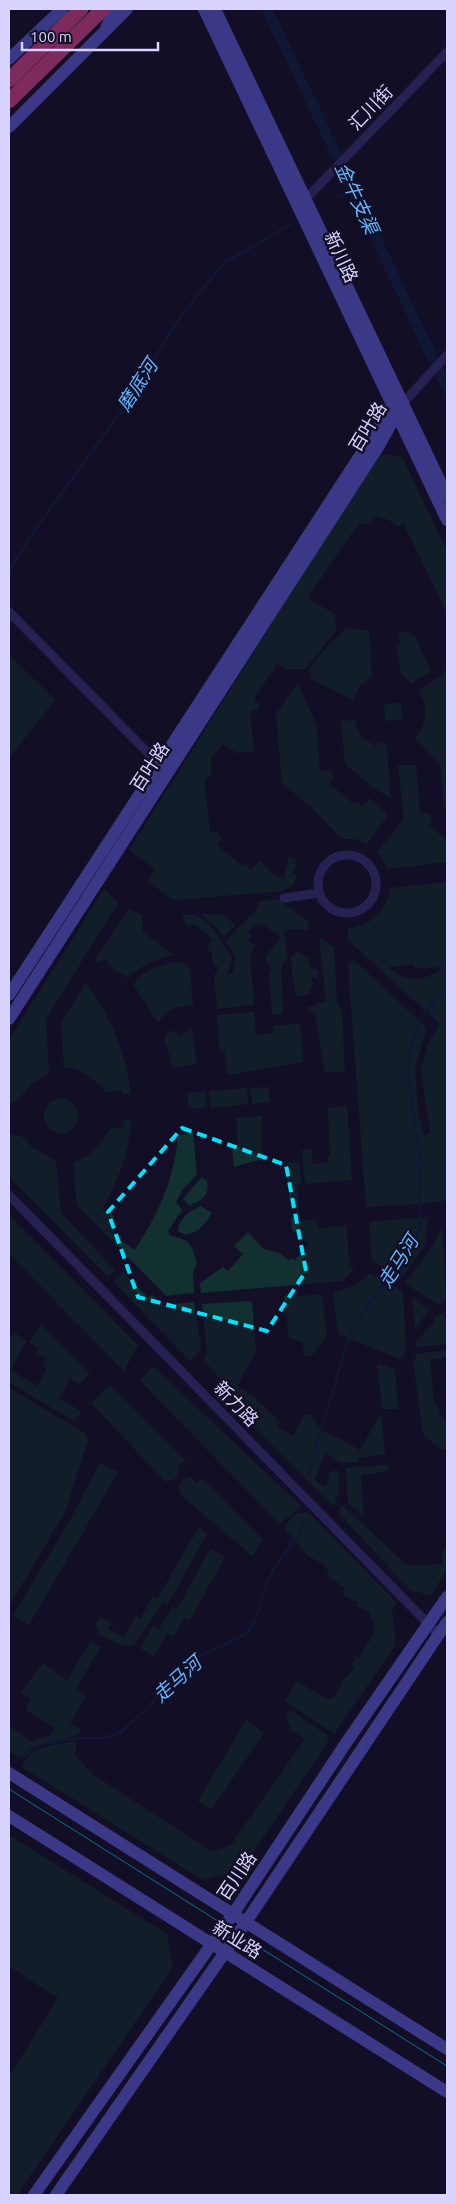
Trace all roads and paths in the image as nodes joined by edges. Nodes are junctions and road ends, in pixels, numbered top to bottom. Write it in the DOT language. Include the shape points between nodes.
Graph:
graph roads {
  1 [pos="62,9"];
  2 [pos="81,9"];
  3 [pos="103,9"];
  4 [pos="111,9"];
  5 [pos="127,9"];
  6 [pos="204,9"];
  7 [pos="215,9"];
  8 [pos="105,31"];
  9 [pos="65,35"];
  10 [pos="447,52"];
  11 [pos="9,60"];
  12 [pos="9,80"];
  13 [pos="9,101"];
  14 [pos="9,127"];
  15 [pos="302,204"];
  16 [pos="447,355"];
  17 [pos="397,408"];
  18 [pos="447,496"];
  19 [pos="447,520"];
  20 [pos="9,612"];
  21 [pos="164,769"];
  22 [pos="319,893"];
  23 [pos="284,898"];
  24 [pos="9,995"];
  25 [pos="9,1018"];
  26 [pos="9,1195"];
  27 [pos="447,1597"];
  28 [pos="447,1622"];
  29 [pos="429,1625"];
  30 [pos="439,1635"];
  31 [pos="9,1773"];
  32 [pos="9,1816"];
  33 [pos="233,1914"];
  34 [pos="246,1922"];
  35 [pos="211,1944"];
  36 [pos="224,1953"];
  37 [pos="447,2049"];
  38 [pos="447,2092"];
  39 [pos="34,2195"];
  40 [pos="56,2195"];
  1 -- 11 [label="street"];
  2 -- 9 [label="highway"];
  3 -- 9 [label="highway"];
  4 -- 8 [label="street"];
  5 -- 8 [label="street"];
  6 -- 15 [label="street, 新川路"];
  7 -- 15 [label="street, 新川路"];
  8 -- 14 [label="street"];
  9 -- 12 [label="highway"];
  9 -- 13 [label="highway"];
  10 -- 15 [label="street, 汇川街"];
  15 -- 17 [label="street, 新川路"];
  16 -- 17 [label="street"];
  17 -- 18 [label="street, 新川路"];
  17 -- 19 [label="street, 新川路"];
  17 -- 21 [label="street, 百叶路"];
  20 -- 21 [label="street"];
  21 -- 24 [label="street, 百叶路"];
  21 -- 25 [label="street, 百叶路"];
  22 -- 22 [label="street" via="333,910 352,913 368,904 373,896 375,878 372,868 357,856 337,856 322,868 318,877"];
  22 -- 23 [label="street"];
  26 -- 29 [label="street, 新力路"];
  27 -- 29 [label="street, 百川路"];
  28 -- 30 [label="street, 百川路"];
  29 -- 30 [label="street, 新力路"];
  29 -- 33 [label="street, 百川路"];
  30 -- 34 [label="street, 百川路"];
  31 -- 33 [label="street, 新业路"];
  32 -- 35 [label="street, 新业路"];
  33 -- 34 [label="street, 新业路"];
  33 -- 35 [label="street, 百川路"];
  34 -- 36 [label="street, 百川路"];
  34 -- 37 [label="street, 新业路"];
  35 -- 36 [label="street, 新业路"];
  35 -- 39 [label="street, 百川路"];
  36 -- 38 [label="street, 新业路"];
  36 -- 40 [label="street, 百川路"];
}
